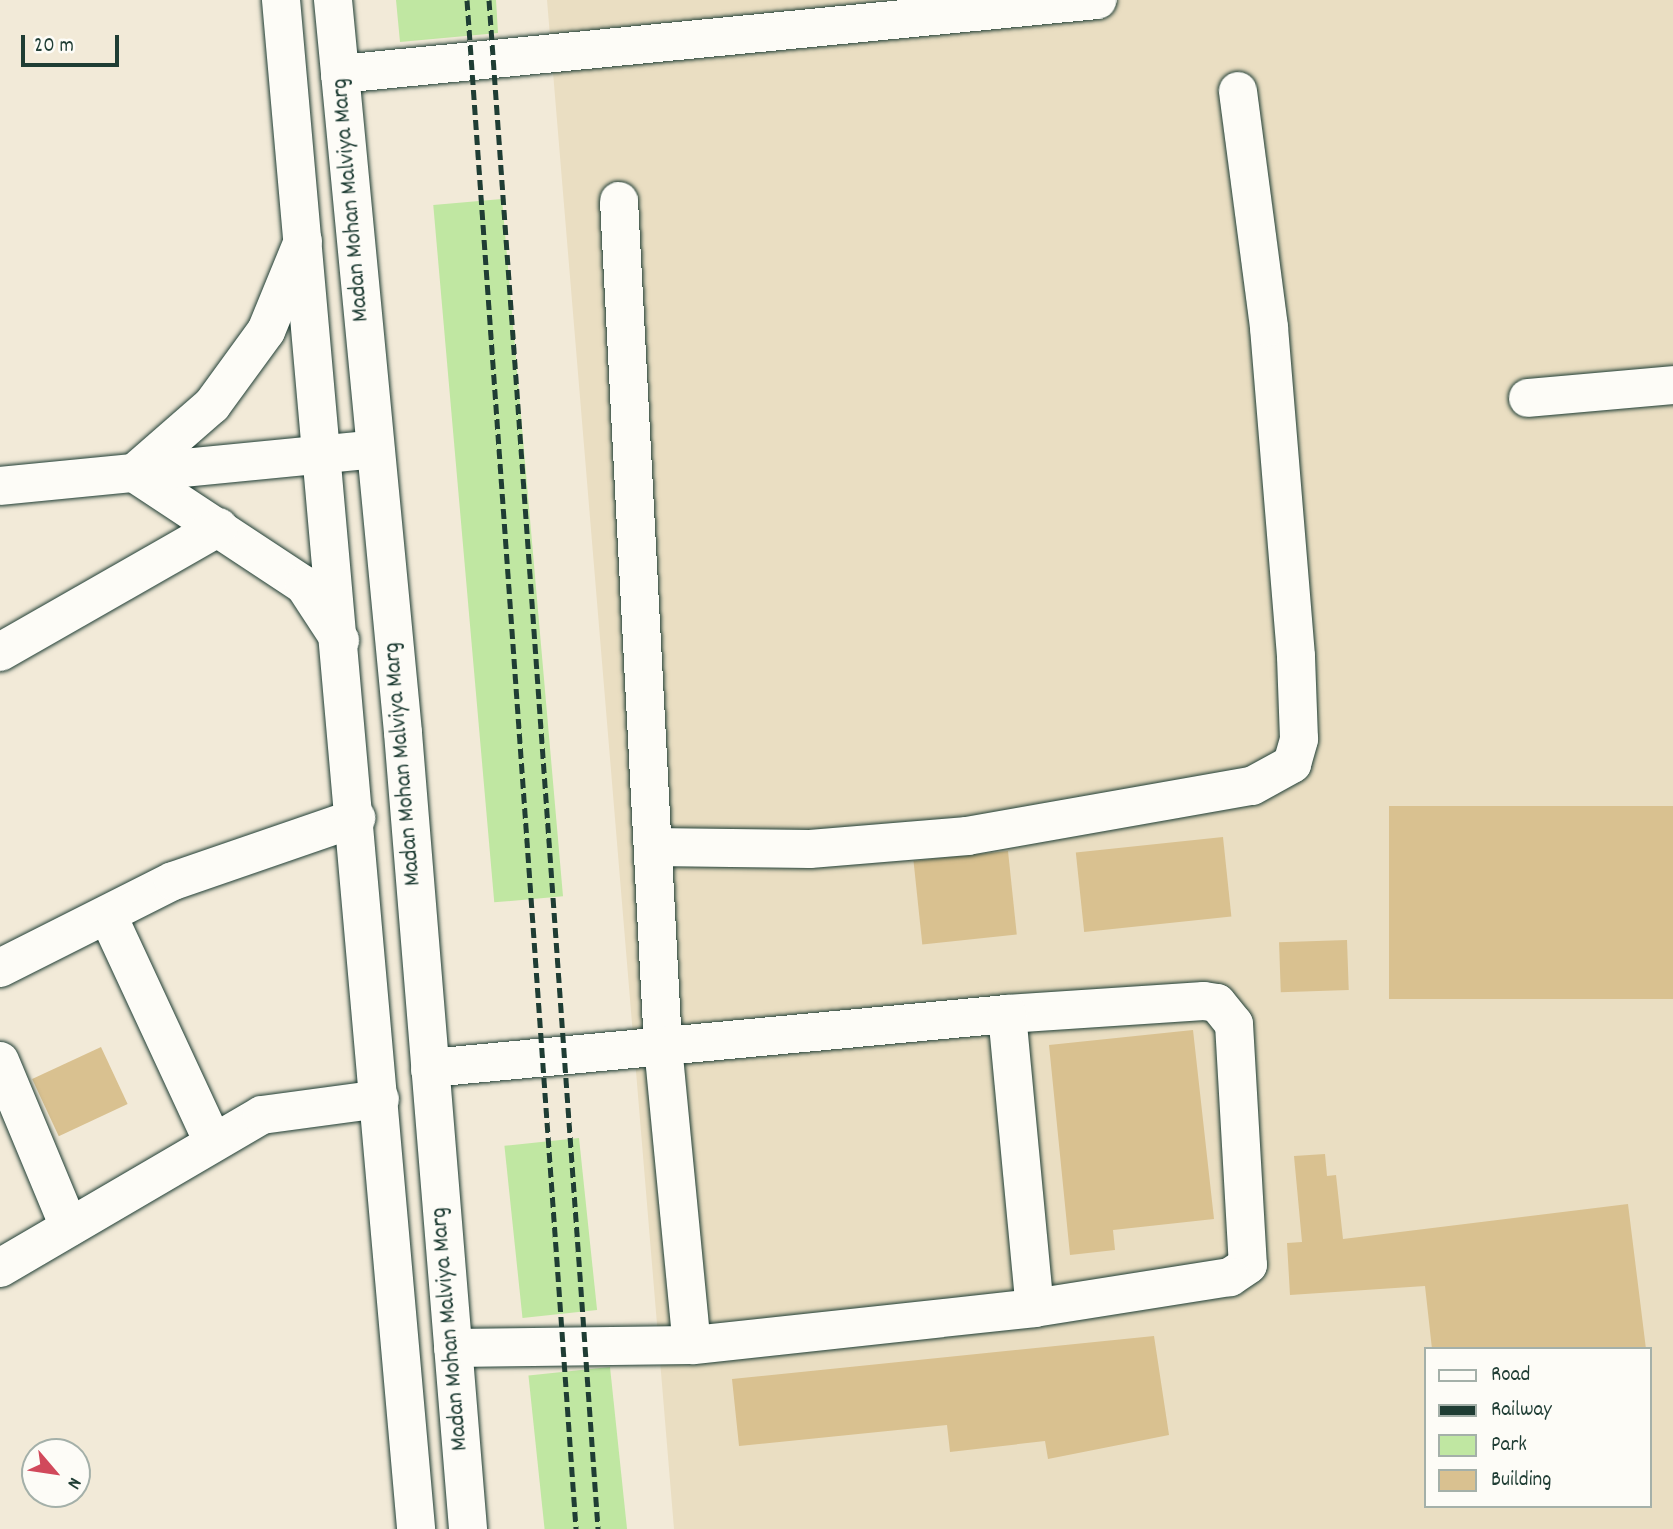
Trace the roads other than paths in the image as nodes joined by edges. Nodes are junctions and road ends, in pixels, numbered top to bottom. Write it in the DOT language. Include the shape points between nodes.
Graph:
graph roads {
  1 [pos="281,0"];
  2 [pos="333,0"];
  3 [pos="1097,0"];
  4 [pos="340,74"];
  5 [pos="1238,90"];
  6 [pos="619,201"];
  7 [pos="303,241"];
  8 [pos="1673,385"];
  9 [pos="1528,398"];
  10 [pos="375,449"];
  11 [pos="323,454"];
  12 [pos="134,473"];
  13 [pos="0,486"];
  14 [pos="219,527"];
  15 [pos="340,640"];
  16 [pos="0,652"];
  17 [pos="356,818"];
  18 [pos="653,848"];
  19 [pos="108,916"];
  20 [pos="0,968"];
  21 [pos="1007,1014"];
  22 [pos="663,1046"];
  23 [pos="0,1060"];
  24 [pos="430,1068"];
  25 [pos="380,1099"];
  26 [pos="212,1140"];
  27 [pos="69,1227"];
  28 [pos="0,1268"];
  29 [pos="1035,1308"];
  30 [pos="692,1345"];
  31 [pos="453,1348"];
  32 [pos="416,1529"];
  33 [pos="468,1529"];
  1 -- 7 [label="main road"];
  2 -- 4 [label="main road, Madan Mohan Malviya Marg"];
  3 -- 4 [label="main road"];
  4 -- 10 [label="main road, Madan Mohan Malviya Marg"];
  5 -- 18 [label="main road" via="1269,327 1296,656 1299,739 1292,764 1252,786 967,836 810,849"];
  6 -- 18 [label="main road"];
  7 -- 11 [label="main road"];
  7 -- 12 [label="main road" via="266,331 212,405"];
  8 -- 9 [label="main road"];
  10 -- 11 [label="main road"];
  10 -- 24 [label="main road, Madan Mohan Malviya Marg"];
  11 -- 12 [label="main road"];
  11 -- 15 [label="main road"];
  12 -- 13 [label="main road"];
  12 -- 14 [label="main road"];
  14 -- 15 [label="main road" via="304,585"];
  14 -- 16 [label="main road"];
  15 -- 17 [label="main road"];
  17 -- 19 [label="main road" via="229,858"];
  17 -- 25 [label="main road"];
  18 -- 22 [label="main road"];
  19 -- 20 [label="main road"];
  19 -- 26 [label="main road"];
  21 -- 22 [label="main road"];
  21 -- 29 [label="main road"];
  21 -- 29 [label="main road" via="1204,1001 1217,1003 1234,1024 1248,1265 1230,1277"];
  22 -- 24 [label="main road"];
  22 -- 30 [label="main road"];
  23 -- 27 [label="main road"];
  24 -- 31 [label="main road, Madan Mohan Malviya Marg"];
  25 -- 26 [label="main road" via="262,1115"];
  25 -- 32 [label="main road"];
  26 -- 27 [label="main road"];
  27 -- 28 [label="main road"];
  29 -- 30 [label="main road"];
  30 -- 31 [label="main road"];
  31 -- 33 [label="main road, Madan Mohan Malviya Marg"];
}
